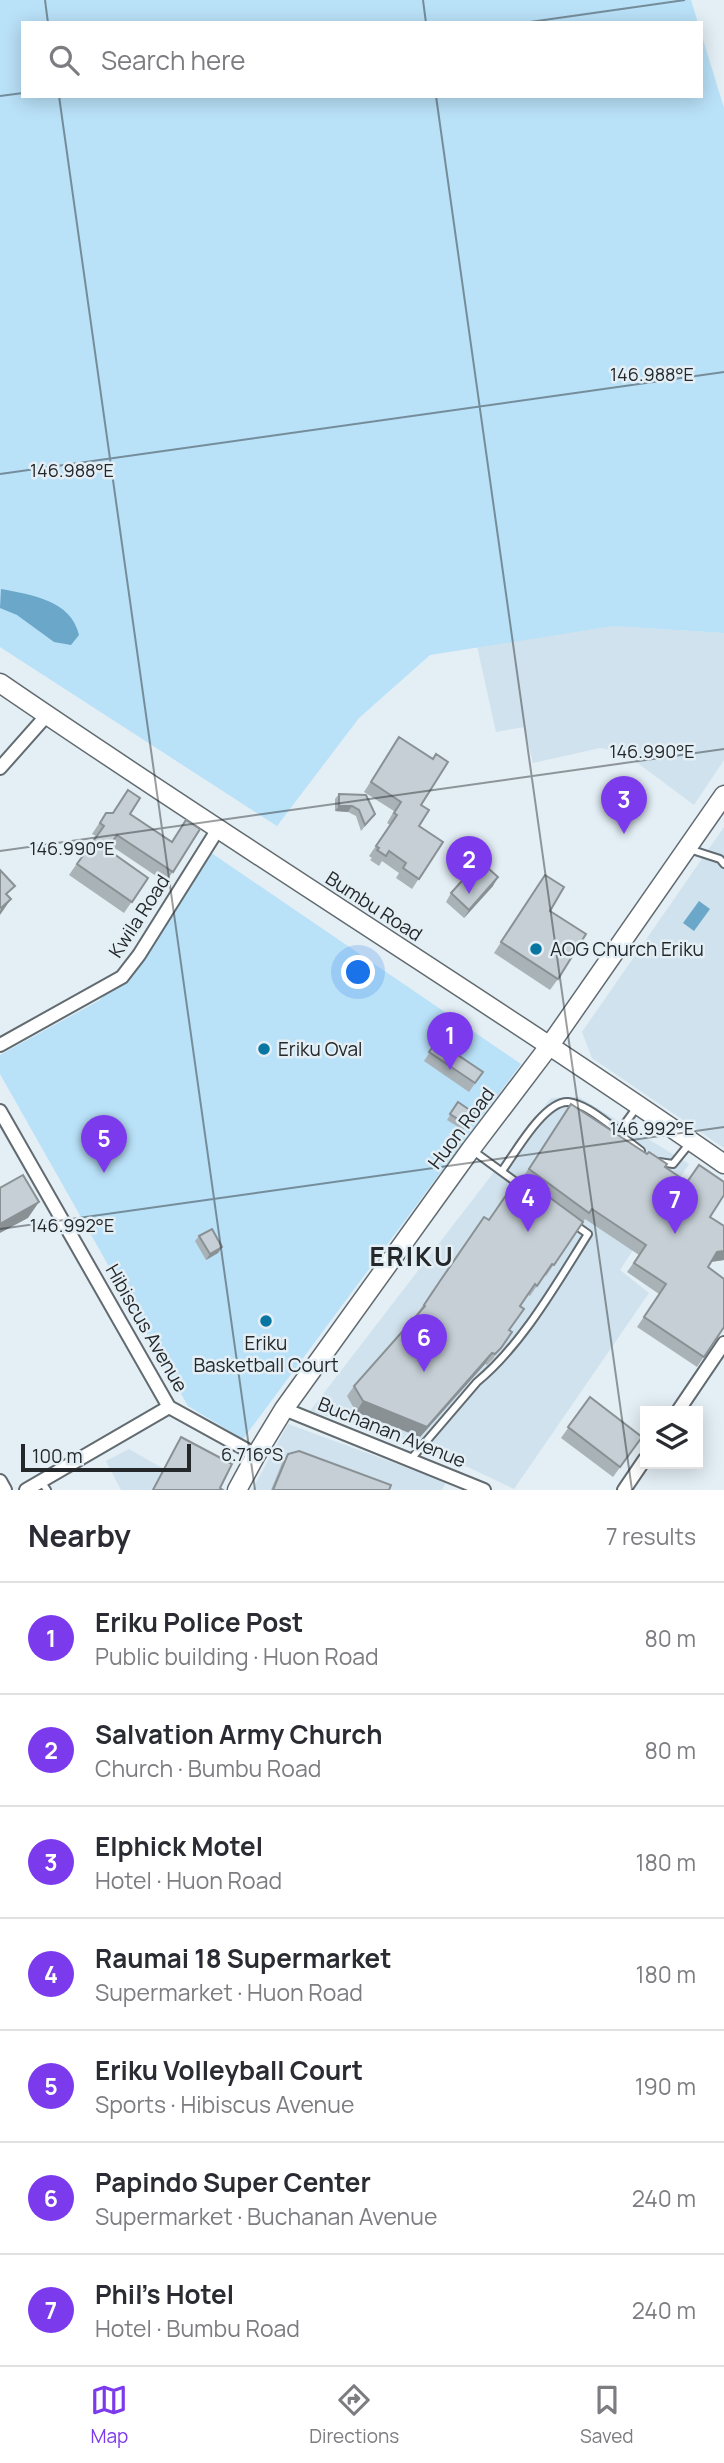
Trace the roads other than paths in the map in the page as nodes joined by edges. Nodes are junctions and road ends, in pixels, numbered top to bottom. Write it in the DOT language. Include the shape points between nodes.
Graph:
graph roads {
  1 [pos="0,683"];
  2 [pos="47,715"];
  3 [pos="0,768"];
  4 [pos="724,795"];
  5 [pos="218,829"];
  6 [pos="687,849"];
  7 [pos="724,864"];
  8 [pos="0,1045"];
  9 [pos="550,1045"];
  10 [pos="638,1105"];
  11 [pos="0,1111"];
  12 [pos="621,1129"];
  13 [pos="692,1142"];
  14 [pos="471,1149"];
  15 [pos="645,1154"];
  16 [pos="655,1161"];
  17 [pos="724,1164"];
  18 [pos="502,1171"];
  19 [pos="523,1187"];
  20 [pos="566,1219"];
  21 [pos="724,1343"];
  22 [pos="681,1406"];
  23 [pos="169,1407"];
  24 [pos="285,1409"];
  25 [pos="256,1455"];
  26 [pos="411,1459"];
  27 [pos="640,1466"];
  28 [pos="0,1481"];
  29 [pos="44,1485"];
  30 [pos="5,1490"];
  31 [pos="26,1490"];
  32 [pos="237,1490"];
  33 [pos="484,1490"];
  34 [pos="624,1490"];
  1 -- 2 [label="main road, Bumbu Road"];
  2 -- 3 [label="street"];
  2 -- 5 [label="main road, Bumbu Road"];
  4 -- 6 [label="main road, Huon Road"];
  5 -- 8 [label="street, Kwila Road" via="122,977"];
  5 -- 9 [label="main road, Bumbu Road"];
  6 -- 7 [label="lane"];
  6 -- 9 [label="main road, Huon Road"];
  9 -- 10 [label="main road, Bumbu Road"];
  9 -- 14 [label="main road, Huon Road"];
  10 -- 12 [label="lane"];
  10 -- 13 [label="main road, Bumbu Road"];
  11 -- 23 [label="street, Hibiscus Avenue"];
  12 -- 15 [label="lane" via="624,1138"];
  12 -- 18 [label="lane" via="583,1107 556,1104"];
  13 -- 16 [label="lane" via="673,1164"];
  13 -- 17 [label="main road, Bumbu Road"];
  14 -- 18 [label="lane"];
  14 -- 24 [label="main road, Huon Road"];
  18 -- 19 [label="lane"];
  20 -- 26 [label="lane" via="588,1234 542,1306"];
  21 -- 22 [label="street"];
  23 -- 25 [label="street, Hibiscus Avenue"];
  23 -- 29 [label="street"];
  24 -- 25 [label="main road, Huon Road"];
  24 -- 26 [label="street, Buchanan Avenue"];
  25 -- 32 [label="main road, Huon Road"];
  26 -- 33 [label="street, Buchanan Avenue"];
  27 -- 34 [label="street"];
  28 -- 30 [label="street"];
  29 -- 31 [label="street"];
}
